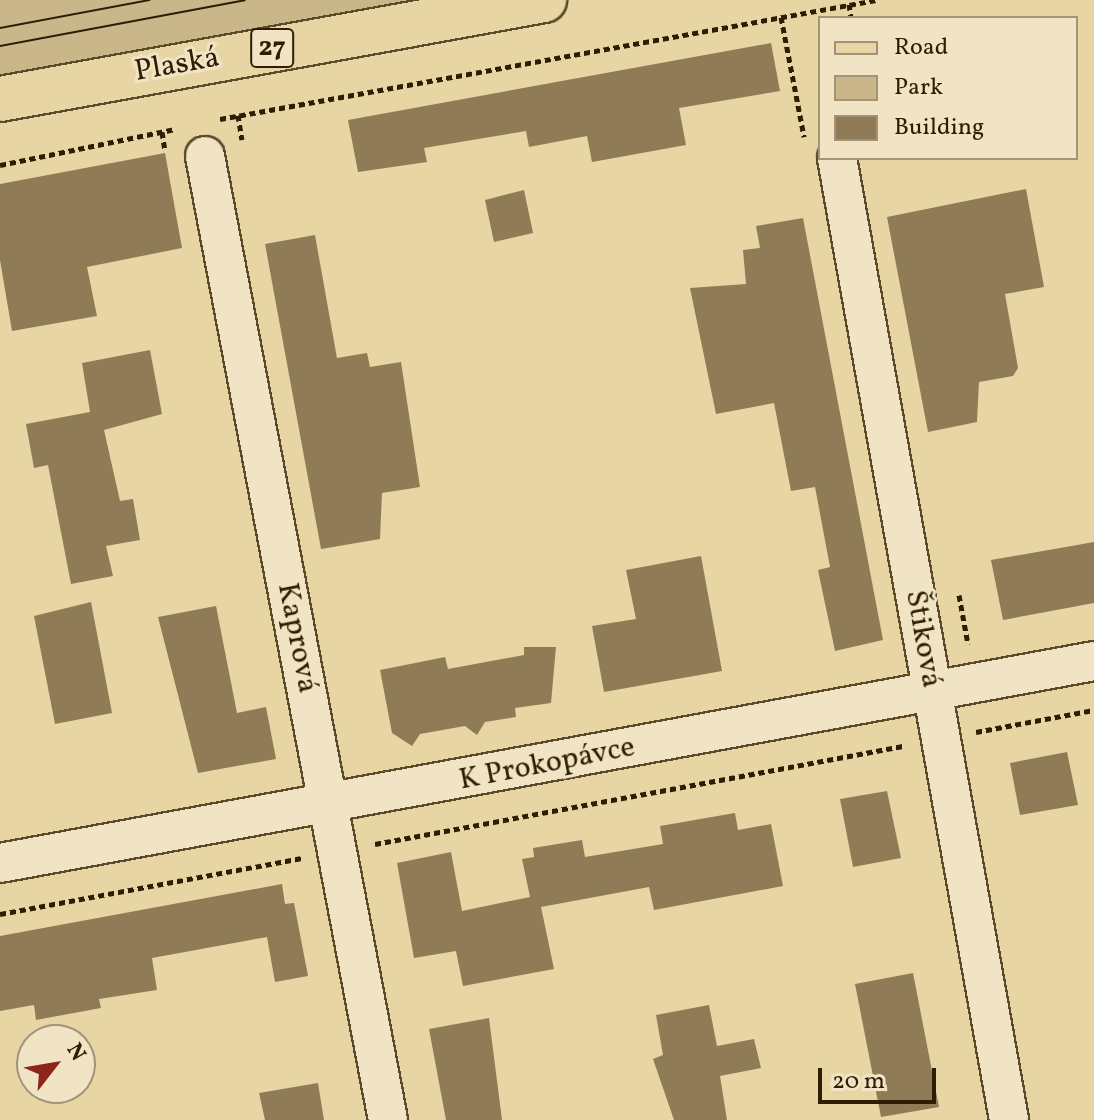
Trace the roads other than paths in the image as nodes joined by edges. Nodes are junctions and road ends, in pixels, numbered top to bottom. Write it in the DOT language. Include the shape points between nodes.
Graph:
graph roads {
  1 [pos="544,0"];
  2 [pos="0,99"];
  3 [pos="201,135"];
  4 [pos="837,160"];
  5 [pos="1094,661"];
  6 [pos="933,691"];
  7 [pos="329,805"];
  8 [pos="0,863"];
  9 [pos="388,1120"];
  10 [pos="1009,1120"];
  1 -- 2 [label="main road, Plaská / 27"];
  3 -- 7 [label="street, Kaprová"];
  4 -- 6 [label="street, Štiková"];
  5 -- 6 [label="street, K Prokopávce"];
  6 -- 7 [label="street, K Prokopávce"];
  6 -- 10 [label="street, Štiková"];
  7 -- 8 [label="street, K Prokopávce"];
  7 -- 9 [label="street, Kaprová"];
}
